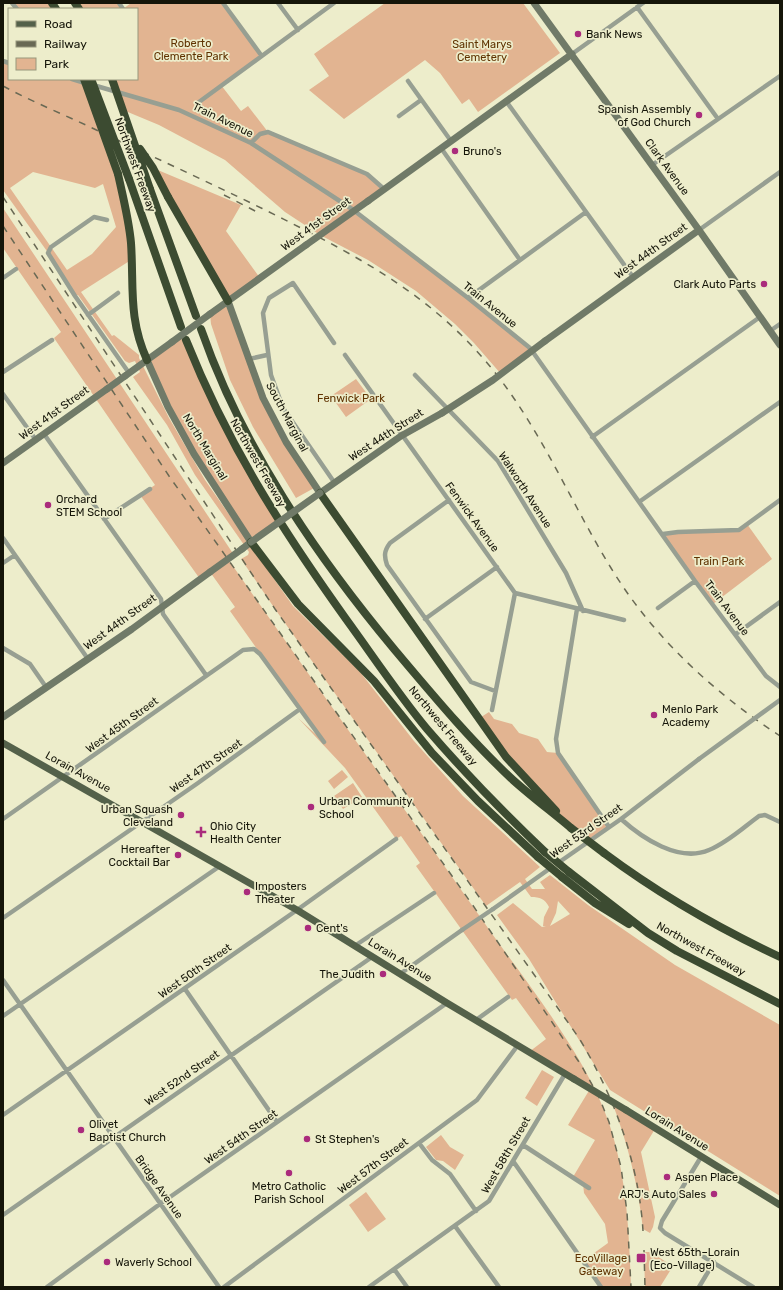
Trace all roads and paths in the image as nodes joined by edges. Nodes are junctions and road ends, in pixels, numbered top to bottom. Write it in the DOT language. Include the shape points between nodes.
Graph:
graph roads {
  1 [pos="223,3"];
  2 [pos="278,3"];
  3 [pos="334,3"];
  4 [pos="534,3"];
  5 [pos="643,3"];
  6 [pos="637,7"];
  7 [pos="298,30"];
  8 [pos="572,54"];
  9 [pos="261,55"];
  10 [pos="780,76"];
  11 [pos="75,80"];
  12 [pos="84,80"];
  13 [pos="91,80"];
  14 [pos="112,80"];
  15 [pos="408,81"];
  16 [pos="421,100"];
  17 [pos="506,101"];
  18 [pos="199,102"];
  19 [pos="399,116"];
  20 [pos="718,119"];
  21 [pos="134,141"];
  22 [pos="451,141"];
  23 [pos="251,144"];
  24 [pos="441,148"];
  25 [pos="652,166"];
  26 [pos="780,172"];
  27 [pos="384,189"];
  28 [pos="586,212"];
  29 [pos="107,220"];
  30 [pos="699,230"];
  31 [pos="520,260"];
  32 [pos="16,269"];
  33 [pos="633,277"];
  34 [pos="3,278"];
  35 [pos="118,293"];
  36 [pos="468,298"];
  37 [pos="228,302"];
  38 [pos="88,315"];
  39 [pos="196,316"];
  40 [pos="760,317"];
  41 [pos="780,324"];
  42 [pos="181,327"];
  43 [pos="201,330"];
  44 [pos="770,331"];
  45 [pos="52,340"];
  46 [pos="186,340"];
  47 [pos="334,343"];
  48 [pos="780,345"];
  49 [pos="267,355"];
  50 [pos="345,355"];
  51 [pos="249,359"];
  52 [pos="147,360"];
  53 [pos="3,372"];
  54 [pos="127,374"];
  55 [pos="415,375"];
  56 [pos="3,394"];
  57 [pos="780,402"];
  58 [pos="44,434"];
  59 [pos="402,436"];
  60 [pos="592,437"];
  61 [pos="36,440"];
  62 [pos="3,463"];
  63 [pos="334,482"];
  64 [pos="150,489"];
  65 [pos="320,493"];
  66 [pos="449,500"];
  67 [pos="780,500"];
  68 [pos="639,502"];
  69 [pos="104,519"];
  70 [pos="663,534"];
  71 [pos="3,538"];
  72 [pos="251,542"];
  73 [pos="15,555"];
  74 [pos="3,563"];
  75 [pos="497,567"];
  76 [pos="695,581"];
  77 [pos="515,593"];
  78 [pos="780,602"];
  79 [pos="162,606"];
  80 [pos="658,608"];
  81 [pos="577,609"];
  82 [pos="583,611"];
  83 [pos="425,619"];
  84 [pos="624,620"];
  85 [pos="736,634"];
  86 [pos="3,648"];
  87 [pos="88,659"];
  88 [pos="206,675"];
  89 [pos="46,687"];
  90 [pos="780,687"];
  91 [pos="495,691"];
  92 [pos="780,700"];
  93 [pos="300,709"];
  94 [pos="492,710"];
  95 [pos="3,717"];
  96 [pos="324,742"];
  97 [pos="3,743"];
  98 [pos="63,777"];
  99 [pos="3,819"];
  100 [pos="621,819"];
  101 [pos="142,821"];
  102 [pos="780,822"];
  103 [pos="570,827"];
  104 [pos="609,827"];
  105 [pos="396,839"];
  106 [pos="220,866"];
  107 [pos="434,893"];
  108 [pos="297,910"];
  109 [pos="3,918"];
  110 [pos="648,933"];
  111 [pos="356,945"];
  112 [pos="372,957"];
  113 [pos="780,957"];
  114 [pos="400,974"];
  115 [pos="3,980"];
  116 [pos="185,989"];
  117 [pos="508,997"];
  118 [pos="447,1003"];
  119 [pos="20,1004"];
  120 [pos="780,1004"];
  121 [pos="3,1016"];
  122 [pos="476,1020"];
  123 [pos="518,1045"];
  124 [pos="231,1056"];
  125 [pos="67,1071"];
  126 [pos="565,1074"];
  127 [pos="3,1116"];
  128 [pos="277,1122"];
  129 [pos="113,1138"];
  130 [pos="419,1143"];
  131 [pos="523,1145"];
  132 [pos="701,1157"];
  133 [pos="513,1161"];
  134 [pos="589,1188"];
  135 [pos="160,1204"];
  136 [pos="780,1205"];
  137 [pos="476,1211"];
  138 [pos="3,1215"];
  139 [pos="455,1226"];
  140 [pos="714,1262"];
  141 [pos="394,1269"];
  142 [pos="47,1287"];
  143 [pos="219,1287"];
  144 [pos="224,1287"];
  145 [pos="369,1287"];
  146 [pos="407,1287"];
  147 [pos="499,1287"];
  148 [pos="601,1287"];
  149 [pos="699,1287"];
  150 [pos="753,1287"];
  1 -- 9 [label="street"];
  2 -- 7 [label="street"];
  3 -- 7 [label="street"];
  4 -- 8 [label="street, Clark Avenue"];
  5 -- 6 [label="street, West 41st Street"];
  6 -- 8 [label="street, West 41st Street"];
  6 -- 20 [label="street"];
  7 -- 9 [label="street"];
  8 -- 17 [label="street, West 41st Street"];
  8 -- 25 [label="street, Clark Avenue"];
  9 -- 18 [label="street"];
  10 -- 20 [label="street"];
  11 -- 23 [label="street, Train Avenue" via="179,110"];
  12 -- 52 [label="highway, bridge" via="118,174 131,243 133,315"];
  13 -- 42 [label="highway, Northwest Freeway, bridge"];
  14 -- 21 [label="highway, Northwest Freeway, bridge"];
  15 -- 16 [label="street"];
  16 -- 19 [label="street"];
  16 -- 22 [label="street"];
  17 -- 22 [label="street, West 41st Street"];
  17 -- 28 [label="street"];
  20 -- 25 [label="street"];
  21 -- 37 [label="highway, bridge" via="153,168"];
  21 -- 39 [label="highway, Northwest Freeway, bridge"];
  22 -- 24 [label="street, West 41st Street"];
  23 -- 27 [label="street" via="260,134 268,132 367,174"];
  23 -- 36 [label="street, Train Avenue" via="352,209"];
  24 -- 27 [label="street, West 41st Street"];
  24 -- 31 [label="street"];
  25 -- 30 [label="street, Clark Avenue"];
  26 -- 30 [label="street, West 44th Street"];
  27 -- 37 [label="street, West 41st Street, bridge"];
  28 -- 31 [label="street"];
  28 -- 33 [label="street"];
  29 -- 38 [label="street" via="94,217 49,249 48,253"];
  30 -- 33 [label="street, West 44th Street"];
  30 -- 40 [label="street, Clark Avenue"];
  31 -- 36 [label="street"];
  32 -- 34 [label="street"];
  33 -- 59 [label="street, West 44th Street, bridge" via="477,392"];
  35 -- 38 [label="street"];
  36 -- 60 [label="street, Train Avenue" via="530,348"];
  37 -- 51 [label="street, South Marginal"];
  37 -- 52 [label="street, West 41st Street, bridge"];
  38 -- 54 [label="street"];
  40 -- 44 [label="street, Clark Avenue"];
  40 -- 60 [label="street"];
  41 -- 44 [label="street"];
  43 -- 103 [label="highway, Northwest Freeway" via="229,398 269,474 344,585 413,672 462,728 513,779"];
  44 -- 48 [label="street, Clark Avenue"];
  45 -- 53 [label="street"];
  46 -- 110 [label="highway, Northwest Freeway, bridge" via="210,398 241,460 276,517 317,579 427,728 497,805 546,852"];
  47 -- 49 [label="street" via="293,283 275,294 265,305 263,324"];
  49 -- 51 [label="street"];
  49 -- 63 [label="street" via="283,408"];
  50 -- 59 [label="street, Fenwick Avenue"];
  51 -- 65 [label="street, South Marginal" via="262,398 286,442"];
  52 -- 54 [label="street, West 41st Street"];
  52 -- 72 [label="street, North Marginal" via="194,454"];
  54 -- 58 [label="street, West 41st Street, bridge"];
  55 -- 82 [label="street, Walworth Avenue" via="498,461 566,573"];
  56 -- 61 [label="street"];
  57 -- 68 [label="street"];
  58 -- 61 [label="street, West 41st Street"];
  58 -- 69 [label="street"];
  59 -- 63 [label="street, West 44th Street"];
  59 -- 66 [label="street, Fenwick Avenue"];
  60 -- 68 [label="street, Train Avenue"];
  61 -- 62 [label="street, West 41st Street"];
  63 -- 65 [label="street, West 44th Street"];
  64 -- 69 [label="street"];
  65 -- 72 [label="street, West 44th Street, bridge"];
  65 -- 103 [label="highway" via="506,757"];
  66 -- 75 [label="street, Fenwick Avenue"];
  66 -- 83 [label="street" via="390,543 385,551 386,565"];
  67 -- 70 [label="street" via="739,530"];
  68 -- 70 [label="street, Train Avenue"];
  69 -- 79 [label="street" via="161,599"];
  70 -- 76 [label="street, Train Avenue"];
  71 -- 73 [label="street"];
  72 -- 79 [label="street, West 44th Street, bridge"];
  72 -- 110 [label="highway, bridge" via="298,604 374,681 432,753 478,802 562,877 625,922"];
  73 -- 74 [label="street"];
  73 -- 87 [label="street"];
  75 -- 77 [label="street, Fenwick Avenue"];
  75 -- 83 [label="street"];
  76 -- 80 [label="street"];
  76 -- 85 [label="street, Train Avenue"];
  77 -- 81 [label="street"];
  77 -- 91 [label="street"];
  78 -- 85 [label="street"];
  79 -- 87 [label="street, West 44th Street"];
  79 -- 88 [label="street" via="163,614"];
  81 -- 82 [label="street"];
  81 -- 104 [label="street" via="556,746 558,754"];
  82 -- 84 [label="street"];
  83 -- 91 [label="street" via="471,682"];
  85 -- 90 [label="street, Train Avenue" via="766,676"];
  86 -- 89 [label="street" via="30,664"];
  87 -- 89 [label="street, West 44th Street"];
  88 -- 93 [label="street, West 45th Street" via="243,650 254,649"];
  88 -- 98 [label="street, West 45th Street"];
  89 -- 95 [label="street, West 44th Street"];
  91 -- 94 [label="street"];
  92 -- 100 [label="street, West 53rd Street, bridge"];
  93 -- 96 [label="street"];
  93 -- 101 [label="street, West 47th Street"];
  97 -- 98 [label="main road, Lorain Avenue"];
  98 -- 99 [label="street, West 45th Street"];
  98 -- 101 [label="main road, Lorain Avenue"];
  100 -- 102 [label="street" via="653,841 681,853 691,854 709,850 760,816 765,815"];
  100 -- 104 [label="street, West 53rd Street"];
  101 -- 106 [label="main road, Lorain Avenue"];
  101 -- 109 [label="street, West 47th Street"];
  103 -- 113 [label="highway, Northwest Freeway, bridge" via="652,887 700,917"];
  104 -- 114 [label="street, West 53rd Street, bridge"];
  105 -- 108 [label="street, West 50th Street"];
  106 -- 108 [label="main road, Lorain Avenue"];
  106 -- 119 [label="street"];
  107 -- 111 [label="street"];
  108 -- 111 [label="main road, Lorain Avenue"];
  108 -- 116 [label="street, West 50th Street"];
  110 -- 120 [label="highway, Northwest Freeway"];
  111 -- 112 [label="main road, Lorain Avenue"];
  112 -- 114 [label="main road, Lorain Avenue"];
  112 -- 124 [label="street, West 52nd Street"];
  114 -- 118 [label="main road, Lorain Avenue"];
  115 -- 119 [label="street, Bridge Avenue"];
  116 -- 124 [label="street"];
  116 -- 125 [label="street, West 50th Street"];
  117 -- 122 [label="street"];
  118 -- 122 [label="main road, Lorain Avenue"];
  118 -- 128 [label="street, West 54th Street"];
  119 -- 121 [label="street"];
  119 -- 125 [label="street, Bridge Avenue"];
  122 -- 123 [label="main road, Lorain Avenue"];
  123 -- 126 [label="main road, Lorain Avenue"];
  123 -- 130 [label="street, West 57th Street" via="477,1100"];
  124 -- 128 [label="street"];
  124 -- 129 [label="street, West 52nd Street"];
  125 -- 127 [label="street, West 50th Street"];
  125 -- 129 [label="street, Bridge Avenue"];
  126 -- 131 [label="street, West 58th Street"];
  126 -- 132 [label="main road, Lorain Avenue, bridge"];
  128 -- 135 [label="street, West 54th Street"];
  129 -- 135 [label="street, Bridge Avenue"];
  129 -- 138 [label="street, West 52nd Street"];
  130 -- 137 [label="street" via="432,1160 450,1174"];
  130 -- 144 [label="street, West 57th Street"];
  131 -- 133 [label="street, West 58th Street"];
  131 -- 134 [label="street"];
  132 -- 136 [label="main road, Lorain Avenue"];
  132 -- 140 [label="street" via="660,1228"];
  133 -- 137 [label="street, West 58th Street" via="489,1202"];
  133 -- 148 [label="street"];
  135 -- 142 [label="street, West 54th Street"];
  135 -- 143 [label="street, Bridge Avenue"];
  137 -- 139 [label="street, West 58th Street"];
  139 -- 141 [label="street, West 58th Street"];
  139 -- 147 [label="street"];
  140 -- 149 [label="street"];
  140 -- 150 [label="street"];
  141 -- 145 [label="street, West 58th Street"];
  141 -- 146 [label="street"];
}
